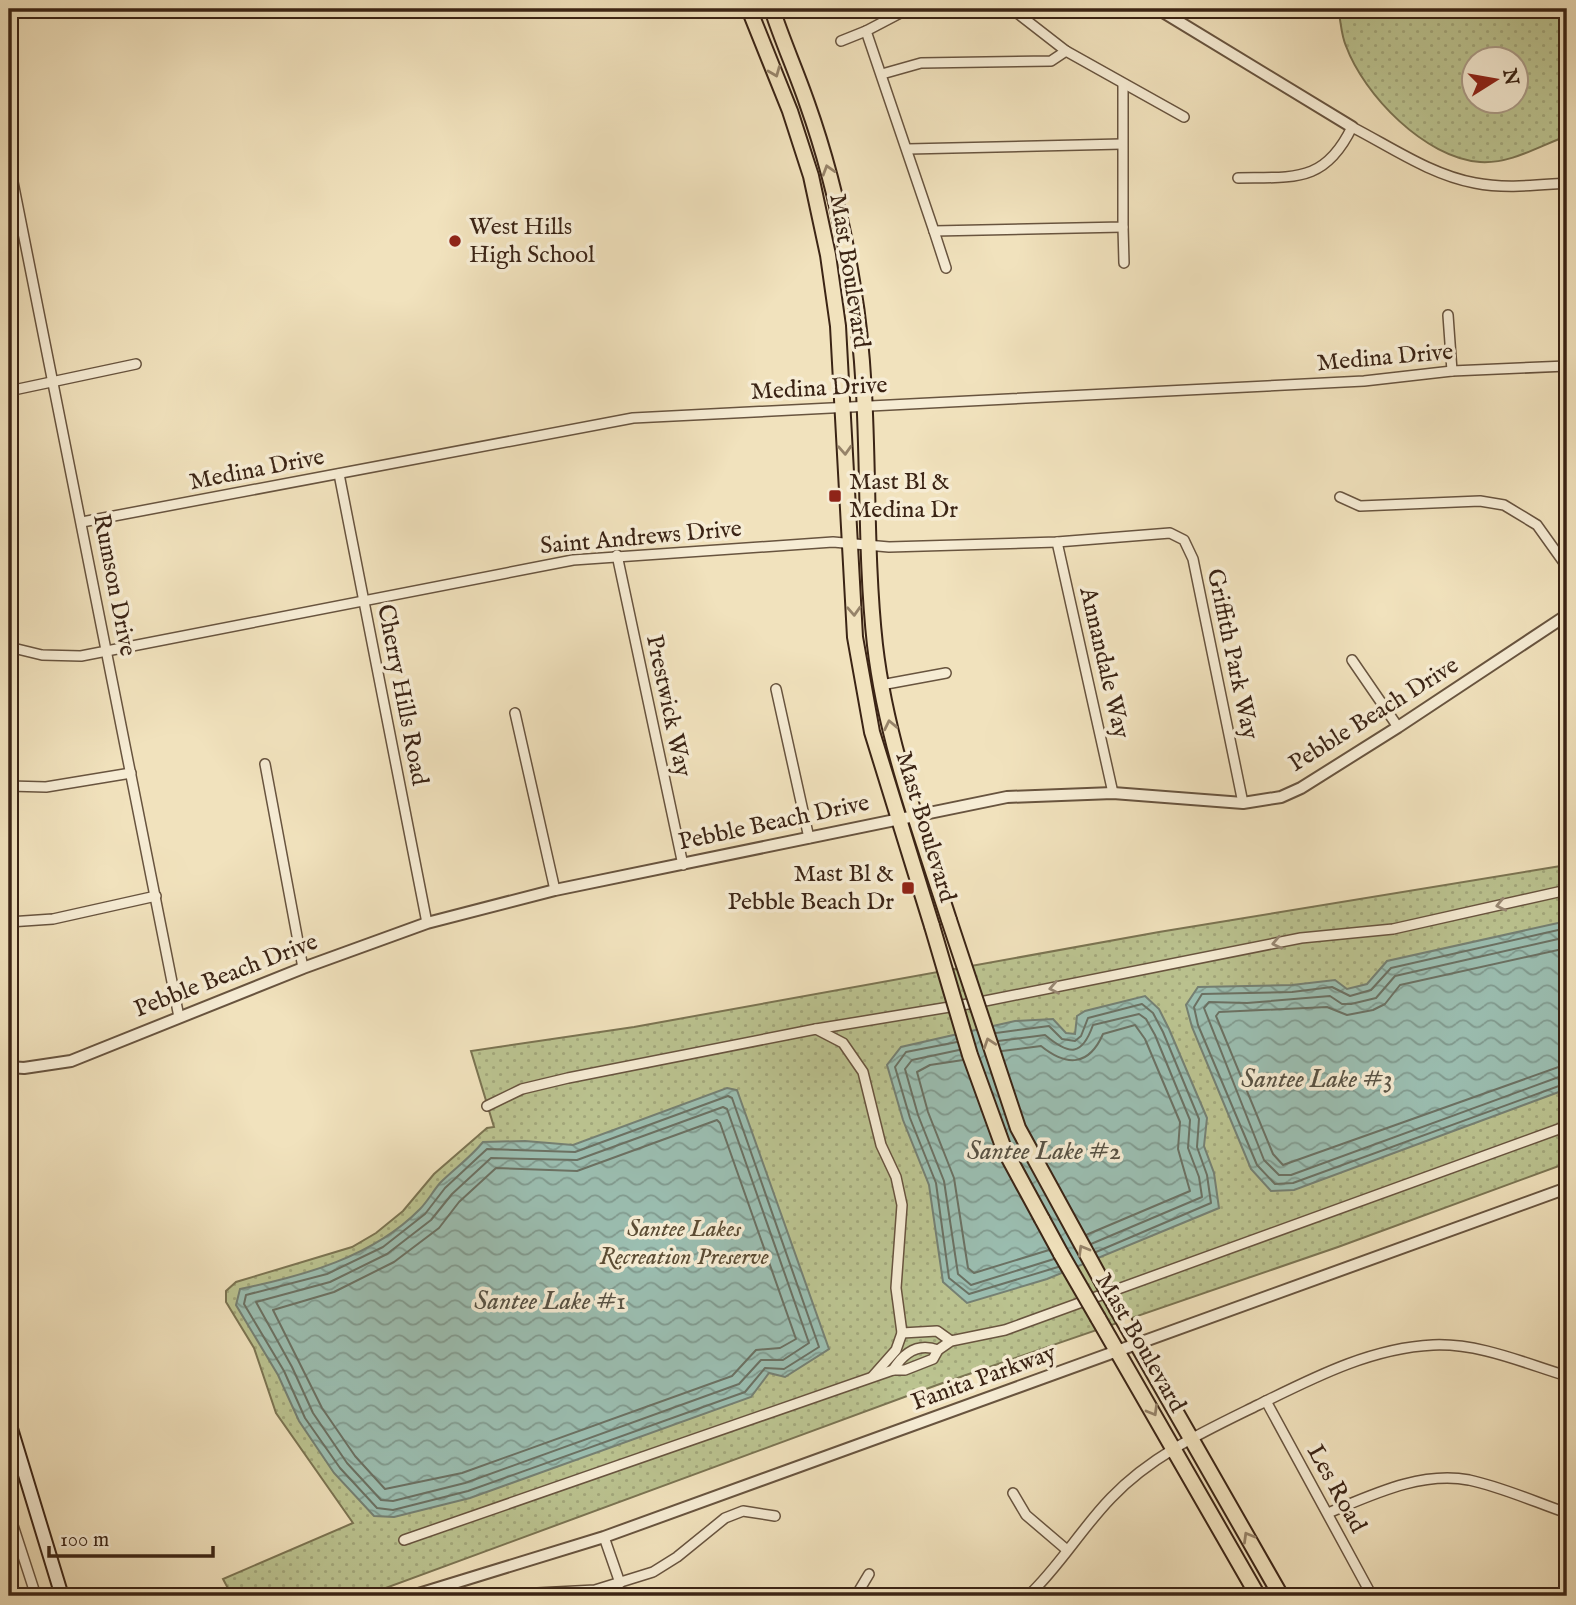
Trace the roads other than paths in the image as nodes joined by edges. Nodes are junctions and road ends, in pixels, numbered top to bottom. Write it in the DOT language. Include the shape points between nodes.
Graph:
graph roads {
  1 [pos="749,9"];
  2 [pos="772,9"];
  3 [pos="908,9"];
  4 [pos="1012,9"];
  5 [pos="1158,9"];
  6 [pos="866,31"];
  7 [pos="841,41"];
  8 [pos="1066,51"];
  9 [pos="882,74"];
  10 [pos="1123,85"];
  11 [pos="1184,117"];
  12 [pos="1352,127"];
  13 [pos="1122,144"];
  14 [pos="908,149"];
  15 [pos="9,162"];
  16 [pos="1238,178"];
  17 [pos="1567,183"];
  18 [pos="1123,227"];
  19 [pos="934,231"];
  20 [pos="1124,263"];
  21 [pos="946,268"];
  22 [pos="1448,315"];
  23 [pos="136,365"];
  24 [pos="1567,366"];
  25 [pos="1452,371"];
  26 [pos="51,383"];
  27 [pos="9,391"];
  28 [pos="864,406"];
  29 [pos="843,407"];
  30 [pos="339,474"];
  31 [pos="1340,498"];
  32 [pos="82,522"];
  33 [pos="1159,533"];
  34 [pos="1057,542"];
  35 [pos="850,543"];
  36 [pos="870,545"];
  37 [pos="617,555"];
  38 [pos="1567,567"];
  39 [pos="364,601"];
  40 [pos="1567,615"];
  41 [pos="9,647"];
  42 [pos="108,651"];
  43 [pos="1352,660"];
  44 [pos="946,673"];
  45 [pos="881,685"];
  46 [pos="776,689"];
  47 [pos="515,713"];
  48 [pos="1398,727"];
  49 [pos="265,764"];
  50 [pos="131,773"];
  51 [pos="9,786"];
  52 [pos="1113,793"];
  53 [pos="1243,803"];
  54 [pos="915,814"];
  55 [pos="897,818"];
  56 [pos="809,838"];
  57 [pos="683,865"];
  58 [pos="555,890"];
  59 [pos="1567,890"];
  60 [pos="156,896"];
  61 [pos="9,922"];
  62 [pos="427,923"];
  63 [pos="303,968"];
  64 [pos="179,1017"];
  65 [pos="816,1029"];
  66 [pos="9,1067"];
  67 [pos="486,1106"];
  68 [pos="1567,1126"];
  69 [pos="1567,1188"];
  70 [pos="902,1333"];
  71 [pos="951,1341"];
  72 [pos="1139,1345"];
  73 [pos="937,1350"];
  74 [pos="1119,1352"];
  75 [pos="893,1370"];
  76 [pos="1567,1376"];
  77 [pos="869,1379"];
  78 [pos="1266,1401"];
  79 [pos="9,1422"];
  80 [pos="1191,1437"];
  81 [pos="1174,1447"];
  82 [pos="1013,1493"];
  83 [pos="9,1513"];
  84 [pos="1328,1513"];
  85 [pos="1567,1513"];
  86 [pos="775,1516"];
  87 [pos="604,1537"];
  88 [pos="404,1540"];
  89 [pos="1067,1550"];
  90 [pos="869,1574"];
  91 [pos="620,1583"];
  92 [pos="36,1596"];
  93 [pos="62,1596"];
  94 [pos="412,1596"];
  95 [pos="480,1596"];
  96 [pos="859,1596"];
  97 [pos="1028,1596"];
  98 [pos="1258,1596"];
  99 [pos="1281,1596"];
  100 [pos="1372,1596"];
  1 -- 29 [label="main road, Mast Boulevard, one-way" via="811,176 838,326"];
  28 -- 2 [label="main road, Mast Boulevard, one-way" via="853,288 833,188"];
  3 -- 6 [label="street"];
  4 -- 8 [label="street"];
  5 -- 12 [label="street"];
  6 -- 7 [label="street"];
  6 -- 9 [label="street"];
  8 -- 9 [label="street" via="1051,61 921,63"];
  8 -- 10 [label="street"];
  9 -- 14 [label="street"];
  10 -- 11 [label="street"];
  10 -- 13 [label="street"];
  12 -- 16 [label="street" via="1342,148 1320,170"];
  12 -- 17 [label="street" via="1427,167 1460,179 1506,186"];
  13 -- 14 [label="street"];
  13 -- 18 [label="street"];
  14 -- 19 [label="street"];
  15 -- 26 [label="street, Rumson Drive"];
  18 -- 19 [label="street"];
  18 -- 20 [label="street"];
  19 -- 21 [label="street"];
  22 -- 25 [label="street"];
  23 -- 26 [label="street"];
  24 -- 25 [label="street, Medina Drive"];
  25 -- 28 [label="street, Medina Drive" via="1364,381"];
  26 -- 27 [label="street"];
  26 -- 32 [label="street, Rumson Drive"];
  28 -- 29 [label="street, Medina Drive"];
  28 -- 36 [label="main road, Mast Boulevard"];
  29 -- 30 [label="street, Medina Drive" via="622,420"];
  29 -- 35 [label="main road, Mast Boulevard, one-way"];
  30 -- 32 [label="street, Medina Drive"];
  30 -- 39 [label="street, Cherry Hills Road"];
  31 -- 38 [label="street" via="1360,506 1480,501 1504,505 1537,525"];
  32 -- 42 [label="street, Rumson Drive"];
  33 -- 34 [label="street, Saint Andrews Drive"];
  33 -- 53 [label="street, Griffith Park Way" via="1176,534 1190,548"];
  34 -- 36 [label="street, Saint Andrews Drive"];
  34 -- 52 [label="street, Annandale Way"];
  35 -- 36 [label="street, Saint Andrews Drive"];
  35 -- 37 [label="street, Saint Andrews Drive"];
  35 -- 55 [label="main road, Mast Boulevard, one-way" via="855,637 872,732"];
  36 -- 45 [label="main road, Mast Boulevard"];
  37 -- 39 [label="street, Saint Andrews Drive"];
  37 -- 57 [label="street, Prestwick Way"];
  39 -- 42 [label="street, Saint Andrews Drive"];
  39 -- 62 [label="street, Cherry Hills Road"];
  40 -- 48 [label="street, Pebble Beach Drive"];
  41 -- 42 [label="street, Saint Andrews Drive" via="55,657"];
  42 -- 50 [label="street, Rumson Drive"];
  43 -- 48 [label="street"];
  44 -- 45 [label="street"];
  54 -- 45 [label="main road, Mast Boulevard, one-way" via="897,760"];
  46 -- 56 [label="street"];
  47 -- 58 [label="street"];
  48 -- 53 [label="street, Pebble Beach Drive" via="1301,788 1281,797"];
  49 -- 63 [label="street"];
  50 -- 51 [label="street" via="46,787"];
  50 -- 60 [label="street, Rumson Drive"];
  52 -- 53 [label="street, Pebble Beach Drive"];
  52 -- 54 [label="street, Pebble Beach Drive" via="1007,797"];
  54 -- 55 [label="street, Pebble Beach Drive"];
  72 -- 54 [label="main road, Mast Boulevard, one-way, bridge" via="1018,1128"];
  55 -- 56 [label="street, Pebble Beach Drive"];
  55 -- 74 [label="main road, Mast Boulevard, bridge" via="1004,1149"];
  56 -- 57 [label="street, Pebble Beach Drive"];
  57 -- 58 [label="street, Pebble Beach Drive"];
  58 -- 62 [label="street, Pebble Beach Drive"];
  59 -- 65 [label="street, one-way" via="1393,929 1301,938 980,1002"];
  60 -- 61 [label="street" via="53,919"];
  60 -- 64 [label="street, Rumson Drive"];
  62 -- 63 [label="street, Pebble Beach Drive"];
  63 -- 64 [label="street, Pebble Beach Drive"];
  64 -- 66 [label="street, Pebble Beach Drive" via="71,1061"];
  65 -- 67 [label="street" via="568,1078 522,1089"];
  65 -- 70 [label="street" via="843,1043 863,1072 881,1145 896,1177 902,1205 896,1288"];
  68 -- 71 [label="street" via="1005,1330"];
  69 -- 72 [label="street, Fanita Parkway"];
  70 -- 71 [label="street" via="937,1331"];
  70 -- 77 [label="street" via="896,1350"];
  71 -- 73 [label="street"];
  72 -- 74 [label="street, Fanita Parkway"];
  72 -- 80 [label="main road, Mast Boulevard"];
  73 -- 75 [label="street" via="933,1359"];
  73 -- 75 [label="street" via="924,1347 902,1354"];
  74 -- 81 [label="main road, Mast Boulevard, one-way"];
  74 -- 87 [label="street, Fanita Parkway"];
  75 -- 77 [label="street"];
  76 -- 78 [label="street" via="1483,1350 1434,1345 1380,1353 1297,1383"];
  77 -- 88 [label="street"];
  78 -- 80 [label="street"];
  78 -- 84 [label="street, Les Road"];
  79 -- 93 [label="main road"];
  80 -- 81 [label="street"];
  99 -- 80 [label="main road, Mast Boulevard, one-way"];
  81 -- 89 [label="street" via="1112,1497"];
  81 -- 98 [label="main road, Mast Boulevard"];
  82 -- 89 [label="street" via="1026,1516"];
  83 -- 92 [label="street"];
  84 -- 85 [label="street" via="1398,1486 1437,1479 1482,1484"];
  84 -- 100 [label="street, Les Road"];
  86 -- 91 [label="street" via="743,1511 725,1518 653,1572"];
  87 -- 91 [label="street"];
  87 -- 94 [label="street, Fanita Parkway"];
  89 -- 97 [label="street"];
  90 -- 96 [label="street"];
  91 -- 95 [label="street" via="595,1590"];
}
